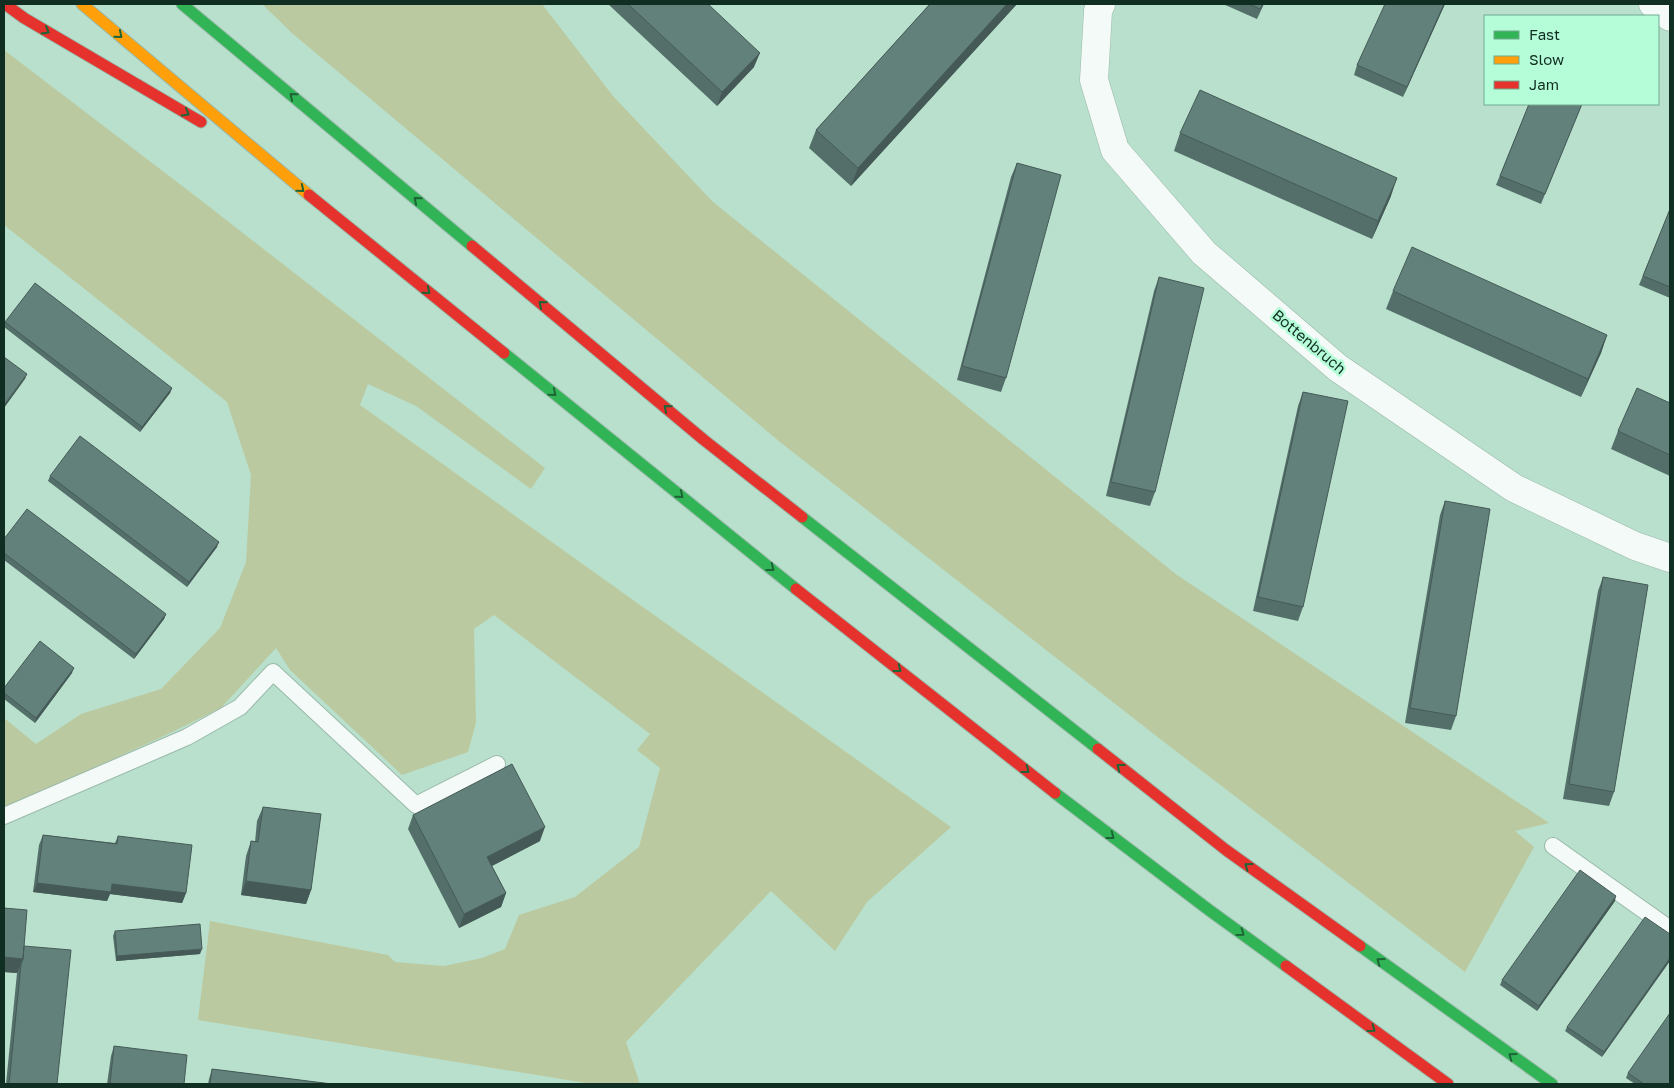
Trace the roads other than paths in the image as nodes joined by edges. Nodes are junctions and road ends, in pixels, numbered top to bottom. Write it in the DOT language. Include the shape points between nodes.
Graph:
graph roads {
  1 [pos="6,4"];
  2 [pos="82,4"];
  3 [pos="182,4"];
  4 [pos="188,4"];
  5 [pos="1101,4"];
  6 [pos="1654,4"];
  7 [pos="1670,17"];
  8 [pos="208,26"];
  9 [pos="263,158"];
  10 [pos="1670,558"];
  11 [pos="497,764"];
  12 [pos="4,816"];
  13 [pos="1553,846"];
  14 [pos="1670,929"];
  15 [pos="1448,1084"];
  16 [pos="1552,1084"];
  1 -- 9 [label="highway, one-way" via="24,18"];
  2 -- 9 [label="highway, one-way"];
  3 -- 8 [label="highway"];
  4 -- 8 [label="highway"];
  5 -- 10 [label="street, Bottenbruch" via="1094,80 1115,150 1204,253 1338,368 1514,488 1635,546"];
  6 -- 7 [label="street"];
  16 -- 8 [label="highway, one-way" via="1226,850 720,452"];
  9 -- 15 [label="highway, one-way" via="732,538 1072,806 1208,910"];
  11 -- 12 [label="lane" via="416,805 273,672 240,707 187,736"];
  13 -- 14 [label="lane"];
}
